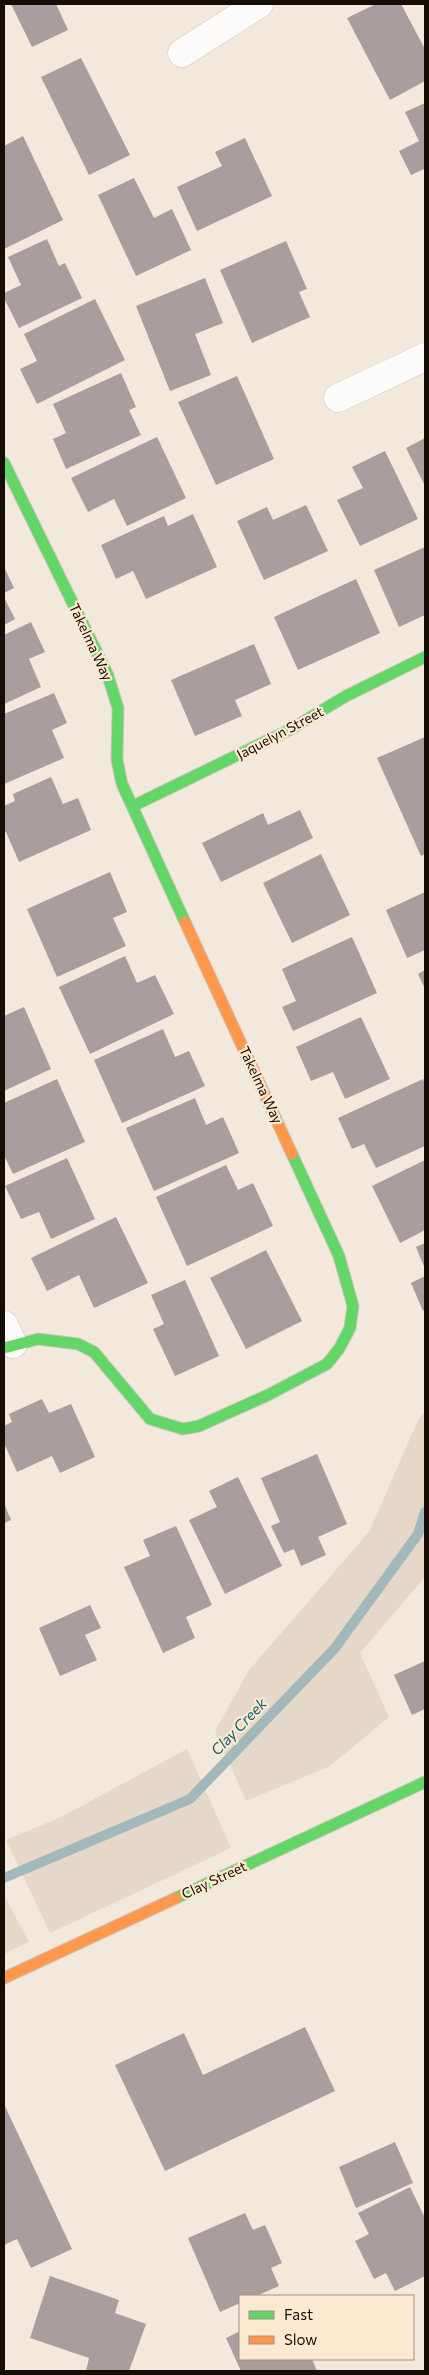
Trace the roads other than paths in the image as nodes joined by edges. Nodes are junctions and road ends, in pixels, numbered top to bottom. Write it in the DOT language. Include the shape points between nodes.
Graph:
graph roads {
  1 [pos="259,4"];
  2 [pos="182,53"];
  3 [pos="425,358"];
  4 [pos="338,398"];
  5 [pos="4,463"];
  6 [pos="425,657"];
  7 [pos="133,806"];
  8 [pos="7,1339"];
  9 [pos="425,1782"];
  10 [pos="4,1978"];
  1 -- 2 [label="street"];
  3 -- 4 [label="street"];
  5 -- 7 [label="street, Takelma Way" via="108,673 118,708 117,760 122,784"];
  6 -- 7 [label="street, Jaquelyn Street" via="346,696 290,729"];
  7 -- 8 [label="street, Takelma Way" via="339,1256 353,1306 350,1328 327,1364 268,1395 199,1426 183,1429 150,1419 94,1352 78,1344"];
  9 -- 10 [label="street, Clay Street"];
}
